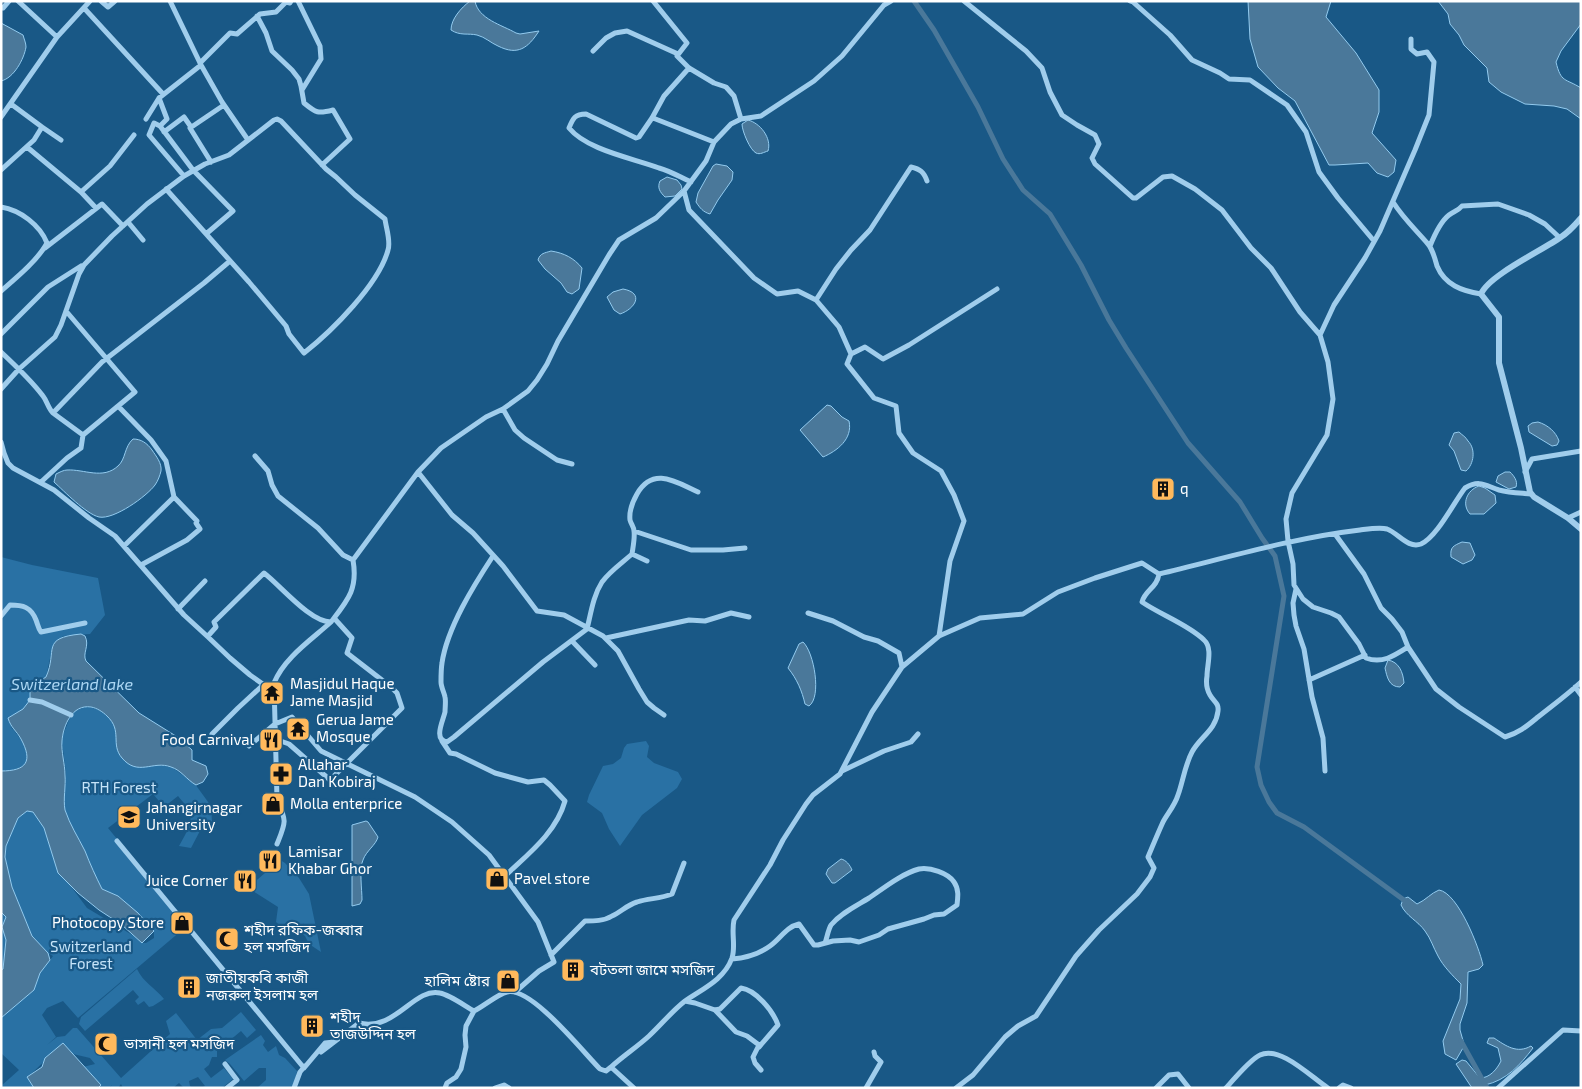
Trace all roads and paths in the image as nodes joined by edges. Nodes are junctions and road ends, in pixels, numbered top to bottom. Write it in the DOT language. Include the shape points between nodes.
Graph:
graph roads {
  1 [pos="9,1"];
  2 [pos="18,1"];
  3 [pos="90,1"];
  4 [pos="101,1"];
  5 [pos="115,1"];
  6 [pos="170,1"];
  7 [pos="291,1"];
  8 [pos="298,1"];
  9 [pos="653,1"];
  10 [pos="891,1"];
  11 [pos="964,1"];
  12 [pos="1130,1"];
  13 [pos="1,8"];
  14 [pos="84,8"];
  15 [pos="257,16"];
  16 [pos="57,37"];
  17 [pos="1411,39"];
  18 [pos="593,51"];
  19 [pos="678,54"];
  20 [pos="200,64"];
  21 [pos="689,68"];
  22 [pos="302,91"];
  23 [pos="161,96"];
  24 [pos="11,104"];
  25 [pos="224,105"];
  26 [pos="1,117"];
  27 [pos="653,118"];
  28 [pos="146,119"];
  29 [pos="740,119"];
  30 [pos="160,126"];
  31 [pos="42,127"];
  32 [pos="191,127"];
  33 [pos="164,132"];
  34 [pos="134,135"];
  35 [pos="61,140"];
  36 [pos="248,140"];
  37 [pos="714,142"];
  38 [pos="26,147"];
  39 [pos="210,162"];
  40 [pos="322,165"];
  41 [pos="1,170"];
  42 [pos="193,170"];
  43 [pos="184,176"];
  44 [pos="927,181"];
  45 [pos="691,182"];
  46 [pos="166,189"];
  47 [pos="684,191"];
  48 [pos="81,192"];
  49 [pos="1393,202"];
  50 [pos="1,207"];
  51 [pos="96,208"];
  52 [pos="1581,218"];
  53 [pos="125,224"];
  54 [pos="206,234"];
  55 [pos="1560,238"];
  56 [pos="143,240"];
  57 [pos="1374,241"];
  58 [pos="1430,246"];
  59 [pos="44,249"];
  60 [pos="230,261"];
  61 [pos="84,265"];
  62 [pos="997,288"];
  63 [pos="1,291"];
  64 [pos="1481,294"];
  65 [pos="816,300"];
  66 [pos="66,311"];
  67 [pos="1,334"];
  68 [pos="1320,335"];
  69 [pos="1,352"];
  70 [pos="851,354"];
  71 [pos="106,358"];
  72 [pos="19,369"];
  73 [pos="1,389"];
  74 [pos="118,406"];
  75 [pos="503,409"];
  76 [pos="53,413"];
  77 [pos="83,435"];
  78 [pos="1,442"];
  79 [pos="1581,451"];
  80 [pos="255,456"];
  81 [pos="572,464"];
  82 [pos="418,472"];
  83 [pos="1525,472"];
  84 [pos="40,482"];
  85 [pos="698,492"];
  86 [pos="1531,494"];
  87 [pos="174,497"];
  88 [pos="1581,512"];
  89 [pos="1568,518"];
  90 [pos="1581,529"];
  91 [pos="634,531"];
  92 [pos="1335,534"];
  93 [pos="1288,541"];
  94 [pos="124,546"];
  95 [pos="745,548"];
  96 [pos="632,554"];
  97 [pos="493,556"];
  98 [pos="353,560"];
  99 [pos="647,561"];
  100 [pos="141,566"];
  101 [pos="1159,574"];
  102 [pos="206,580"];
  103 [pos="1296,588"];
  104 [pos="178,609"];
  105 [pos="808,613"];
  106 [pos="1,616"];
  107 [pos="749,617"];
  108 [pos="332,620"];
  109 [pos="85,623"];
  110 [pos="587,629"];
  111 [pos="208,636"];
  112 [pos="939,636"];
  113 [pos="606,638"];
  114 [pos="572,640"];
  115 [pos="1408,647"];
  116 [pos="1365,655"];
  117 [pos="595,665"];
  118 [pos="902,667"];
  119 [pos="1309,680"];
  120 [pos="1581,682"];
  121 [pos="263,685"];
  122 [pos="1575,687"];
  123 [pos="274,692"];
  124 [pos="1581,695"];
  125 [pos="30,700"];
  126 [pos="71,714"];
  127 [pos="664,715"];
  128 [pos="275,724"];
  129 [pos="212,734"];
  130 [pos="918,734"];
  131 [pos="275,739"];
  132 [pos="442,742"];
  133 [pos="249,746"];
  134 [pos="348,763"];
  135 [pos="842,771"];
  136 [pos="1325,771"];
  137 [pos="117,841"];
  138 [pos="277,844"];
  139 [pos="684,863"];
  140 [pos="505,876"];
  141 [pos="825,943"];
  142 [pos="551,955"];
  143 [pos="732,959"];
  144 [pos="515,992"];
  145 [pos="685,1001"];
  146 [pos="715,1010"];
  147 [pos="474,1011"];
  148 [pos="1581,1031"];
  149 [pos="759,1047"];
  150 [pos="874,1052"];
  151 [pos="226,1064"];
  152 [pos="610,1067"];
  153 [pos="304,1068"];
  154 [pos="761,1070"];
  155 [pos="226,1088"];
  156 [pos="294,1088"];
  157 [pos="445,1088"];
  158 [pos="495,1088"];
  159 [pos="509,1088"];
  160 [pos="634,1088"];
  161 [pos="866,1088"];
  162 [pos="956,1088"];
  163 [pos="1156,1088"];
  164 [pos="1189,1088"];
  165 [pos="1226,1088"];
  166 [pos="1328,1088"];
  167 [pos="1340,1088"];
  168 [pos="1351,1088"];
  169 [pos="1498,1088"];
  1 -- 13 [label="street"];
  2 -- 16 [label="street"];
  3 -- 14 [label="street"];
  4 -- 5 [label="street" via="108,7"];
  6 -- 20 [label="street"];
  7 -- 15 [label="street" via="276,12"];
  8 -- 22 [label="street" via="320,46 321,59"];
  9 -- 19 [label="street" via="687,43"];
  10 -- 29 [label="street" via="884,5 842,56 814,81 761,116"];
  11 -- 68 [label="street" via="1042,68 1062,115 1095,135 1099,144 1092,158 1095,164 1132,198 1163,177 1172,176 1195,189 1222,210 1271,268 1300,312"];
  12 -- 57 [label="street" via="1170,34 1192,60 1229,79 1250,80 1286,105 1306,132 1318,172"];
  14 -- 16 [label="street"];
  14 -- 23 [label="street"];
  15 -- 20 [label="street" via="237,34 230,33"];
  15 -- 22 [label="street" via="272,51 299,79"];
  16 -- 24 [label="street"];
  17 -- 49 [label="street" via="1411,49 1416,54 1427,52 1434,62 1429,115"];
  18 -- 19 [label="street" via="606,38 627,30"];
  19 -- 21 [label="street"];
  20 -- 23 [label="street"];
  20 -- 25 [label="street"];
  21 -- 27 [label="street" via="664,96"];
  21 -- 29 [label="street" via="726,87 734,96"];
  22 -- 40 [label="street" via="304,103 313,111 333,110 350,139"];
  23 -- 28 [label="street"];
  23 -- 30 [label="street" via="167,119"];
  24 -- 26 [label="street"];
  24 -- 31 [label="street"];
  25 -- 32 [label="street"];
  25 -- 36 [label="street"];
  27 -- 37 [label="street"];
  27 -- 45 [label="street" via="636,138 586,114 573,118 569,128 600,147"];
  29 -- 37 [label="street" via="730,124"];
  30 -- 33 [label="street"];
  30 -- 43 [label="street" via="154,123 149,135"];
  31 -- 35 [label="street"];
  31 -- 38 [label="street"];
  32 -- 33 [label="street" via="184,117"];
  32 -- 39 [label="street"];
  33 -- 42 [label="street"];
  34 -- 48 [label="street" via="110,166"];
  36 -- 39 [label="street" via="229,155"];
  36 -- 40 [label="street" via="277,119"];
  37 -- 45 [label="street" via="706,161"];
  38 -- 41 [label="street"];
  38 -- 48 [label="street"];
  39 -- 42 [label="street"];
  40 -- 60 [label="street" via="385,219 389,248 378,273 324,337 304,352"];
  42 -- 43 [label="street"];
  42 -- 54 [label="street" via="234,211"];
  43 -- 46 [label="street"];
  44 -- 65 [label="street" via="919,169 911,167 870,230 836,269"];
  45 -- 47 [label="street"];
  46 -- 53 [label="street"];
  46 -- 54 [label="street"];
  47 -- 65 [label="street" via="689,210 754,278 777,294 798,291"];
  47 -- 75 [label="street" via="656,218 620,240 558,340 541,374 528,391"];
  48 -- 51 [label="street"];
  49 -- 57 [label="street"];
  49 -- 58 [label="street"];
  50 -- 59 [label="street" via="31,221 48,243"];
  51 -- 53 [label="street" via="102,204"];
  51 -- 59 [label="street"];
  52 -- 55 [label="street"];
  53 -- 56 [label="street"];
  53 -- 61 [label="street"];
  54 -- 60 [label="street"];
  55 -- 58 [label="street" via="1529,215 1498,204 1471,205 1462,206 1450,214"];
  55 -- 64 [label="street" via="1490,283"];
  57 -- 68 [label="street" via="1334,305"];
  58 -- 64 [label="street" via="1440,272 1453,286"];
  59 -- 63 [label="street"];
  60 -- 71 [label="street"];
  61 -- 66 [label="street"];
  61 -- 67 [label="street" via="48,287"];
  62 -- 70 [label="street" via="883,359 864,347"];
  64 -- 83 [label="street" via="1499,317 1499,362"];
  65 -- 70 [label="street" via="839,327"];
  66 -- 71 [label="street"];
  66 -- 72 [label="street" via="55,337"];
  68 -- 93 [label="street" via="1333,399 1327,435 1292,493 1286,518"];
  69 -- 72 [label="street"];
  70 -- 112 [label="street" via="847,364 874,398 896,406 899,433 913,453 941,471 964,521 950,561"];
  71 -- 74 [label="street" via="135,392"];
  71 -- 76 [label="street"];
  72 -- 73 [label="street"];
  72 -- 76 [label="street" via="45,398"];
  74 -- 77 [label="street"];
  74 -- 87 [label="street" via="151,440 166,461"];
  75 -- 81 [label="street" via="524,438 557,460"];
  75 -- 82 [label="street" via="442,448"];
  76 -- 77 [label="street"];
  77 -- 84 [label="street" via="81,448"];
  78 -- 84 [label="street" via="13,468"];
  79 -- 83 [label="street" via="1532,459"];
  80 -- 98 [label="street" via="268,471 278,496 318,528 343,555"];
  82 -- 97 [label="street" via="452,515"];
  82 -- 98 [label="street"];
  83 -- 86 [label="street"];
  84 -- 94 [label="street"];
  85 -- 91 [label="street" via="668,479 651,479 641,487 632,503 630,519"];
  86 -- 89 [label="street"];
  86 -- 92 [label="street" via="1472,484 1460,494 1437,529 1418,545 1410,544 1383,528"];
  87 -- 94 [label="street"];
  87 -- 100 [label="street" via="200,528 187,540"];
  88 -- 89 [label="street"];
  89 -- 90 [label="street"];
  91 -- 95 [label="street" via="692,550"];
  91 -- 96 [label="street"];
  92 -- 93 [label="street"];
  92 -- 115 [label="street" via="1364,574 1382,608 1402,632"];
  93 -- 101 [label="street"];
  93 -- 103 [label="street"];
  94 -- 100 [label="street"];
  96 -- 99 [label="street"];
  96 -- 110 [label="street" via="603,581"];
  97 -- 110 [label="street" via="537,611 564,615"];
  97 -- 132 [label="street" via="447,642 442,663 441,683 445,697 440,728"];
  98 -- 108 [label="street" via="353,590"];
  100 -- 104 [label="street"];
  101 -- 112 [label="street" via="1142,563 1058,592 1023,614 980,618"];
  101 -- 162 [label="street" via="1157,583 1142,602 1206,641 1209,654 1206,678 1218,712 1214,724 1191,754 1178,797 1148,857 1154,868 1150,877 1076,956 1036,1016 1005,1037 974,1075"];
  102 -- 104 [label="street"];
  103 -- 116 [label="street" via="1303,600 1313,607 1339,617"];
  103 -- 119 [label="street" via="1294,615"];
  104 -- 111 [label="street"];
  105 -- 118 [label="street" via="833,621 900,653"];
  106 -- 109 [label="street" via="10,605 23,605 31,609 41,632"];
  107 -- 113 [label="street" via="731,613 705,621 689,620"];
  108 -- 111 [label="street" via="323,621 312,615 264,573 214,622 216,627"];
  108 -- 123 [label="street" via="278,673"];
  108 -- 134 [label="street" via="352,638 347,654 391,687 397,693 402,708"];
  110 -- 113 [label="street"];
  110 -- 114 [label="street"];
  111 -- 121 [label="street"];
  112 -- 118 [label="street"];
  113 -- 127 [label="street" via="618,651 647,702"];
  114 -- 117 [label="street"];
  114 -- 132 [label="street" via="454,737"];
  115 -- 116 [label="street" via="1384,660 1375,661"];
  115 -- 122 [label="street" via="1436,689 1505,737 1526,728"];
  116 -- 119 [label="street"];
  118 -- 135 [label="street" via="872,712"];
  119 -- 136 [label="street" via="1323,738"];
  120 -- 122 [label="street"];
  121 -- 123 [label="street"];
  121 -- 129 [label="street"];
  122 -- 124 [label="street"];
  123 -- 128 [label="street"];
  125 -- 126 [label="street"];
  128 -- 131 [label="street"];
  128 -- 133 [label="street"];
  128 -- 134 [label="street" via="292,717 321,751"];
  130 -- 135 [label="street" via="911,742"];
  131 -- 134 [label="street" via="290,744 330,780"];
  131 -- 138 [label="street" via="277,799 285,826"];
  132 -- 140 [label="street" via="450,753 494,773 528,782 544,780 565,801 562,814 548,834"];
  134 -- 140 [label="street" via="415,797 452,822 489,855"];
  135 -- 143 [label="street" via="806,804 734,920"];
  137 -- 153 [label="street"];
  139 -- 142 [label="street" via="672,894 634,903 612,917 585,922"];
  140 -- 142 [label="street" via="538,922"];
  141 -- 141 [label="street" via="859,942 888,929 944,914 957,905 958,893 954,882 932,870 920,869 908,874 844,913 830,926"];
  141 -- 143 [label="street" via="814,945 799,924 793,925 758,953"];
  142 -- 144 [label="street" via="554,962"];
  143 -- 145 [label="street" via="714,982"];
  144 -- 147 [label="street" via="508,991"];
  144 -- 152 [label="street" via="538,1005 600,1069 606,1071"];
  145 -- 146 [label="street"];
  145 -- 152 [label="street" via="648,1037"];
  146 -- 149 [label="street" via="736,1032 747,1036"];
  146 -- 149 [label="street" via="741,988 748,989 778,1025"];
  147 -- 153 [label="street" via="442,993 433,992 385,1021 359,1023"];
  147 -- 157 [label="street" via="466,1026 461,1069"];
  148 -- 169 [label="street" via="1563,1030"];
  149 -- 154 [label="street" via="753,1057"];
  150 -- 161 [label="street" via="881,1062"];
  151 -- 155 [label="street" via="237,1080"];
  152 -- 160 [label="street"];
  153 -- 156 [label="street"];
  158 -- 159 [label="street" via="504,1085"];
  163 -- 164 [label="street" via="1169,1075 1178,1074"];
  165 -- 166 [label="street" via="1260,1054 1272,1053 1293,1061"];
  167 -- 168 [label="street" via="1343,1085"];
}
